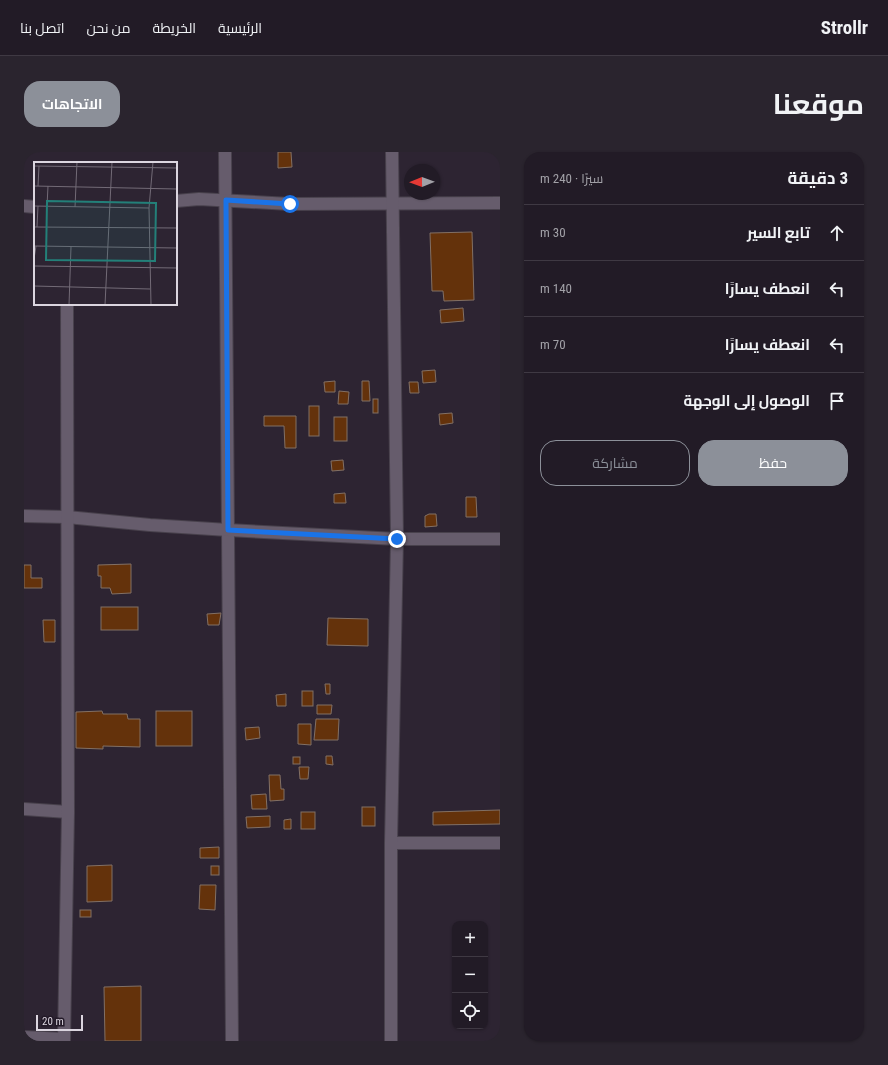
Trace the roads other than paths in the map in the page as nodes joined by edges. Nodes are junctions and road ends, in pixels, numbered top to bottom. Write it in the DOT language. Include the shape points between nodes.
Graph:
graph roads {
  1 [pos="225,152"];
  2 [pos="392,152"];
  3 [pos="226,200"];
  4 [pos="177,201"];
  5 [pos="500,203"];
  6 [pos="394,204"];
  7 [pos="24,206"];
  8 [pos="34,207"];
  9 [pos="67,305"];
  10 [pos="24,516"];
  11 [pos="67,517"];
  12 [pos="228,530"];
  13 [pos="500,538"];
  14 [pos="397,539"];
  15 [pos="24,809"];
  16 [pos="68,812"];
  17 [pos="390,843"];
  18 [pos="500,843"];
  19 [pos="24,1037"];
  20 [pos="64,1040"];
  21 [pos="232,1041"];
  22 [pos="391,1041"];
  1 -- 3 [label="street"];
  2 -- 6 [label="street"];
  3 -- 4 [label="street"];
  3 -- 6 [label="street" via="290,204"];
  3 -- 12 [label="street"];
  5 -- 6 [label="street"];
  6 -- 14 [label="street"];
  7 -- 8 [label="street"];
  9 -- 11 [label="street"];
  10 -- 11 [label="street"];
  11 -- 12 [label="street"];
  11 -- 16 [label="street"];
  12 -- 14 [label="street"];
  12 -- 21 [label="street"];
  13 -- 14 [label="street"];
  14 -- 17 [label="street"];
  15 -- 16 [label="street"];
  16 -- 20 [label="street"];
  17 -- 18 [label="street"];
  17 -- 22 [label="street"];
  19 -- 20 [label="street"];
}
